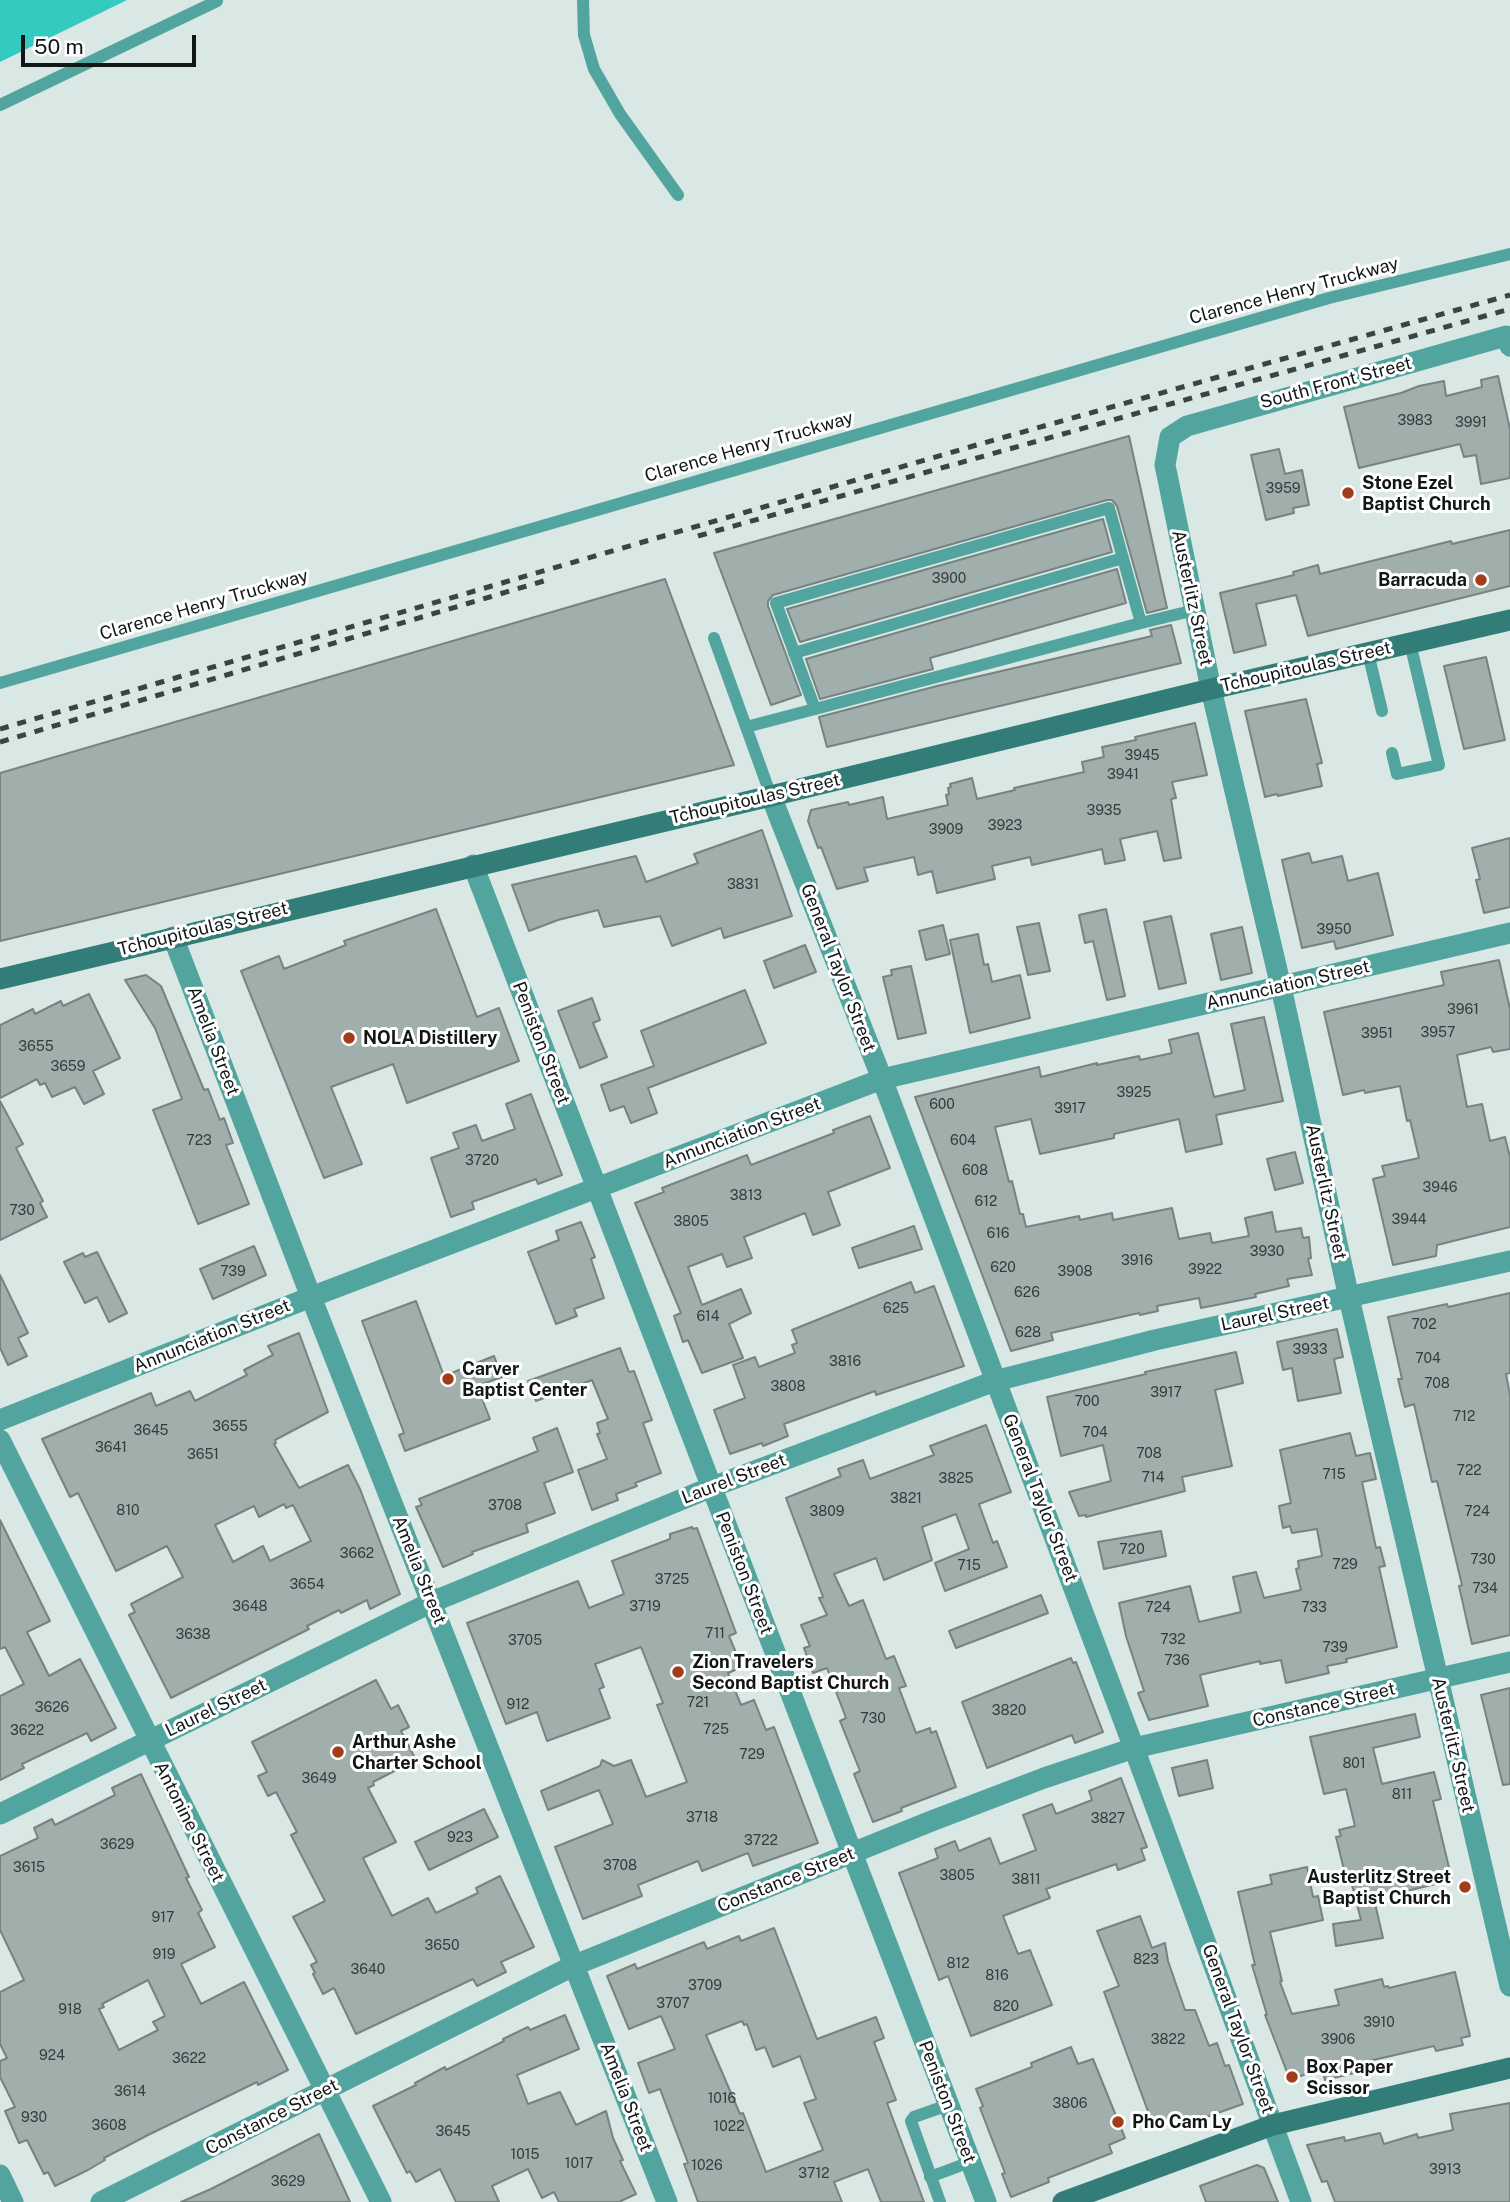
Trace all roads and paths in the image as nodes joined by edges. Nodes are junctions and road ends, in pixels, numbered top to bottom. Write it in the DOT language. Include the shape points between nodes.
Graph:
graph roads {
  1 [pos="583,0"];
  2 [pos="216,1"];
  3 [pos="0,105"];
  4 [pos="678,195"];
  5 [pos="1510,254"];
  6 [pos="1509,339"];
  7 [pos="1170,438"];
  8 [pos="1123,558"];
  9 [pos="1195,610"];
  10 [pos="1510,620"];
  11 [pos="1141,623"];
  12 [pos="714,638"];
  13 [pos="1410,643"];
  14 [pos="794,653"];
  15 [pos="1368,653"];
  16 [pos="0,683"];
  17 [pos="1211,689"];
  18 [pos="815,709"];
  19 [pos="1382,711"];
  20 [pos="746,727"];
  21 [pos="1392,753"];
  22 [pos="771,796"];
  23 [pos="473,865"];
  24 [pos="1510,933"];
  25 [pos="173,937"];
  26 [pos="0,979"];
  27 [pos="1281,987"];
  28 [pos="882,1079"];
  29 [pos="597,1189"];
  30 [pos="1510,1261"];
  31 [pos="311,1297"];
  32 [pos="1349,1298"];
  33 [pos="995,1381"];
  34 [pos="0,1420"];
  35 [pos="0,1440"];
  36 [pos="712,1487"];
  37 [pos="432,1602"];
  38 [pos="1510,1662"];
  39 [pos="1437,1679"];
  40 [pos="149,1741"];
  41 [pos="1134,1748"];
  42 [pos="0,1814"];
  43 [pos="851,1854"];
  44 [pos="575,1965"];
  45 [pos="1510,1986"];
  46 [pos="1510,2068"];
  47 [pos="324,2090"];
  48 [pos="948,2105"];
  49 [pos="1273,2124"];
  50 [pos="970,2162"];
  51 [pos="0,2175"];
  52 [pos="930,2177"];
  53 [pos="13,2202"];
  54 [pos="101,2202"];
  55 [pos="381,2202"];
  56 [pos="667,2202"];
  57 [pos="940,2202"];
  58 [pos="986,2202"];
  59 [pos="1063,2202"];
  60 [pos="1301,2202"];
  1 -- 4 [label="lane" via="584,35 594,69"];
  2 -- 3 [label="lane"];
  5 -- 16 [label="lane, Clarence Henry Truckway" via="1329,298"];
  6 -- 7 [label="street, South Front Street" via="1254,405 1187,426"];
  7 -- 9 [label="street, Austerlitz Street" via="1165,465"];
  8 -- 11 [label="lane"];
  8 -- 14 [label="lane"];
  8 -- 14 [label="lane" via="1109,508 776,603"];
  9 -- 11 [label="lane"];
  9 -- 17 [label="street, Austerlitz Street"];
  10 -- 13 [label="street, Tchoupitoulas Street"];
  11 -- 18 [label="lane"];
  12 -- 20 [label="lane"];
  13 -- 15 [label="street, Tchoupitoulas Street"];
  13 -- 21 [label="lane" via="1439,765 1397,774"];
  14 -- 18 [label="lane"];
  15 -- 17 [label="street, Tchoupitoulas Street"];
  15 -- 19 [label="lane"];
  17 -- 22 [label="street, Tchoupitoulas Street"];
  17 -- 27 [label="street, Austerlitz Street"];
  18 -- 20 [label="lane"];
  20 -- 22 [label="lane"];
  22 -- 23 [label="street, Tchoupitoulas Street"];
  22 -- 28 [label="street, General Taylor Street"];
  23 -- 25 [label="street, Tchoupitoulas Street"];
  23 -- 29 [label="street, Peniston Street"];
  24 -- 27 [label="street, Annunciation Street"];
  25 -- 26 [label="street, Tchoupitoulas Street"];
  25 -- 31 [label="street, Amelia Street"];
  27 -- 28 [label="street, Annunciation Street"];
  27 -- 32 [label="street, Austerlitz Street"];
  28 -- 29 [label="street, Annunciation Street"];
  28 -- 33 [label="street, General Taylor Street"];
  29 -- 31 [label="street, Annunciation Street"];
  29 -- 36 [label="street, Peniston Street"];
  30 -- 32 [label="street, Laurel Street"];
  31 -- 34 [label="street, Annunciation Street"];
  31 -- 37 [label="street, Amelia Street"];
  32 -- 33 [label="street, Laurel Street" via="1154,1340"];
  32 -- 39 [label="street, Austerlitz Street"];
  33 -- 36 [label="street, Laurel Street"];
  33 -- 41 [label="street, General Taylor Street"];
  35 -- 40 [label="street, Antonine Street"];
  36 -- 37 [label="street, Laurel Street"];
  36 -- 43 [label="street, Peniston Street"];
  37 -- 40 [label="street, Laurel Street"];
  37 -- 44 [label="street, Amelia Street"];
  38 -- 39 [label="street, Constance Street"];
  39 -- 41 [label="street, Constance Street"];
  39 -- 45 [label="street, Austerlitz Street"];
  40 -- 42 [label="street, Laurel Street"];
  40 -- 47 [label="street, Antonine Street"];
  41 -- 43 [label="street, Constance Street"];
  41 -- 49 [label="street, General Taylor Street"];
  43 -- 44 [label="street, Constance Street"];
  43 -- 48 [label="street, Peniston Street"];
  44 -- 47 [label="street, Constance Street"];
  44 -- 56 [label="street, Amelia Street"];
  46 -- 49 [label="street"];
  47 -- 54 [label="street, Constance Street"];
  47 -- 55 [label="street, Antonine Street"];
  48 -- 50 [label="street, Peniston Street"];
  48 -- 52 [label="lane" via="911,2121"];
  49 -- 59 [label="street"];
  49 -- 60 [label="street, General Taylor Street"];
  50 -- 52 [label="lane"];
  50 -- 58 [label="street, Peniston Street"];
  51 -- 53 [label="street"];
  52 -- 57 [label="lane"];
}
